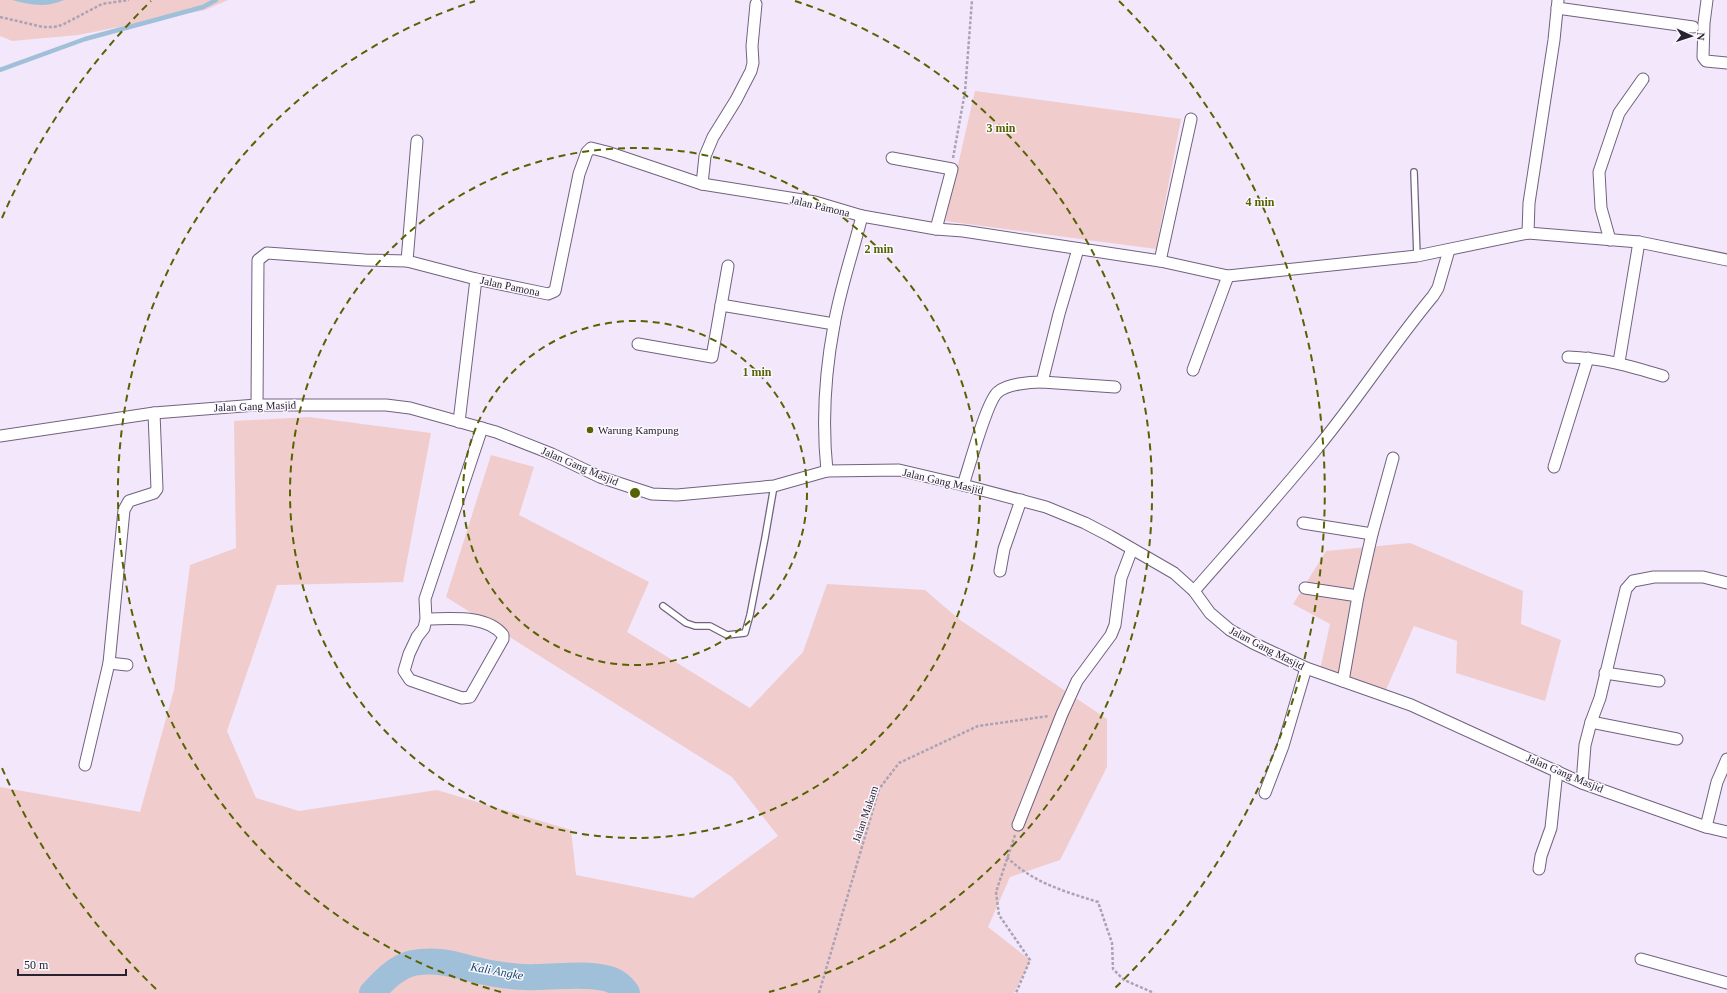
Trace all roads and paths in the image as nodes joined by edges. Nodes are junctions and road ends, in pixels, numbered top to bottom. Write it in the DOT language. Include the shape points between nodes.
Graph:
graph roads {
  1 [pos="129,0"];
  2 [pos="972,0"];
  3 [pos="1707,0"];
  4 [pos="756,4"];
  5 [pos="1558,4"];
  6 [pos="0,17"];
  7 [pos="1693,27"];
  8 [pos="1727,63"];
  9 [pos="1643,79"];
  10 [pos="1191,119"];
  11 [pos="417,141"];
  12 [pos="892,158"];
  13 [pos="952,169"];
  14 [pos="1414,172"];
  15 [pos="702,184"];
  16 [pos="862,216"];
  17 [pos="936,229"];
  18 [pos="1528,233"];
  19 [pos="1610,240"];
  20 [pos="1639,242"];
  21 [pos="1078,249"];
  22 [pos="1449,250"];
  23 [pos="1417,256"];
  24 [pos="1727,260"];
  25 [pos="407,261"];
  26 [pos="1160,261"];
  27 [pos="728,266"];
  28 [pos="1228,276"];
  29 [pos="476,279"];
  30 [pos="721,305"];
  31 [pos="834,324"];
  32 [pos="638,344"];
  33 [pos="1568,358"];
  34 [pos="1588,358"];
  35 [pos="1619,362"];
  36 [pos="1193,370"];
  37 [pos="1663,376"];
  38 [pos="1042,382"];
  39 [pos="1115,387"];
  40 [pos="257,405"];
  41 [pos="154,412"];
  42 [pos="459,422"];
  43 [pos="482,428"];
  44 [pos="0,436"];
  45 [pos="1393,458"];
  46 [pos="1554,467"];
  47 [pos="827,471"];
  48 [pos="964,485"];
  49 [pos="774,486"];
  50 [pos="1021,500"];
  51 [pos="1303,523"];
  52 [pos="1372,534"];
  53 [pos="1132,549"];
  54 [pos="1000,571"];
  55 [pos="1727,582"];
  56 [pos="1305,588"];
  57 [pos="1194,591"];
  58 [pos="1358,596"];
  59 [pos="663,606"];
  60 [pos="426,619"];
  61 [pos="109,663"];
  62 [pos="127,665"];
  63 [pos="1306,668"];
  64 [pos="1606,673"];
  65 [pos="1343,681"];
  66 [pos="1660,681"];
  67 [pos="1062,714"];
  68 [pos="1590,722"];
  69 [pos="1677,739"];
  70 [pos="1727,760"];
  71 [pos="85,765"];
  72 [pos="1557,771"];
  73 [pos="1582,783"];
  74 [pos="1265,793"];
  75 [pos="1018,826"];
  76 [pos="1706,827"];
  77 [pos="1727,832"];
  78 [pos="1007,857"];
  79 [pos="1539,869"];
  80 [pos="1641,959"];
  81 [pos="1727,983"];
  82 [pos="819,993"];
  83 [pos="1016,993"];
  84 [pos="1154,993"];
  1 -- 6 [label="path" via="102,4 54,27 42,27"];
  2 -- 13 [label="path" via="965,92"];
  3 -- 8 [label="street" via="1703,57 1706,61"];
  4 -- 15 [label="street" via="751,71 712,137 705,156"];
  5 -- 7 [label="street"];
  5 -- 18 [label="street" via="1529,203"];
  9 -- 19 [label="street" via="1619,113 1600,172 1602,208"];
  10 -- 26 [label="street"];
  11 -- 25 [label="street"];
  12 -- 13 [label="street"];
  13 -- 17 [label="street"];
  14 -- 23 [label="lane"];
  15 -- 16 [label="street, Jalan Pamona" via="815,202"];
  15 -- 29 [label="street, Jalan Pamona" via="591,148 579,174 555,291 548,294"];
  16 -- 17 [label="street, Jalan Pamona"];
  16 -- 31 [label="street"];
  17 -- 21 [label="street, Jalan Pamona"];
  18 -- 19 [label="street, Jalan Pamona"];
  18 -- 22 [label="street, Jalan Pamona"];
  19 -- 20 [label="street, Jalan Pamona"];
  20 -- 24 [label="street, Jalan Pamona"];
  20 -- 35 [label="street"];
  21 -- 26 [label="street, Jalan Pamona"];
  21 -- 38 [label="street"];
  22 -- 23 [label="street, Jalan Pamona"];
  22 -- 57 [label="street" via="1438,288 1400,336 1374,375 1320,445"];
  23 -- 28 [label="street, Jalan Pamona"];
  25 -- 29 [label="street, Jalan Pamona"];
  25 -- 40 [label="street, Jalan Pamona" via="267,253 259,257 256,290"];
  26 -- 28 [label="street, Jalan Pamona"];
  27 -- 30 [label="street"];
  28 -- 36 [label="street"];
  29 -- 42 [label="street"];
  30 -- 31 [label="street"];
  30 -- 32 [label="street" via="712,358"];
  31 -- 47 [label="street" via="825,406 824,445"];
  33 -- 34 [label="street"];
  34 -- 35 [label="street"];
  34 -- 46 [label="street"];
  35 -- 37 [label="street"];
  38 -- 39 [label="street"];
  38 -- 48 [label="street" via="1021,383 997,392 981,428"];
  40 -- 41 [label="street, Jalan Gang Masjid"];
  40 -- 42 [label="street, Jalan Gang Masjid" via="386,405 410,408"];
  41 -- 44 [label="street, Jalan Gang Masjid"];
  41 -- 61 [label="street" via="157,489 129,501 124,510"];
  42 -- 43 [label="street, Jalan Gang Masjid"];
  43 -- 49 [label="street, Jalan Gang Masjid" via="552,454 600,477 652,494 677,495"];
  43 -- 60 [label="street" via="425,599"];
  45 -- 52 [label="street"];
  47 -- 48 [label="street, Jalan Gang Masjid" via="899,470"];
  47 -- 49 [label="street, Jalan Gang Masjid"];
  48 -- 50 [label="street, Jalan Gang Masjid"];
  49 -- 59 [label="lane" via="750,615 744,633 727,636 710,626 694,626"];
  50 -- 53 [label="street, Jalan Gang Masjid" via="1085,523"];
  50 -- 54 [label="street" via="1004,550"];
  51 -- 52 [label="street"];
  52 -- 58 [label="street"];
  53 -- 57 [label="street, Jalan Gang Masjid" via="1174,573"];
  53 -- 67 [label="street" via="1121,578 1111,635 1077,681"];
  55 -- 64 [label="street" via="1703,577 1654,577 1633,581 1626,589"];
  56 -- 58 [label="street"];
  57 -- 63 [label="street, Jalan Gang Masjid" via="1210,613 1230,630"];
  58 -- 65 [label="street"];
  60 -- 60 [label="street" via="469,619 494,627 503,635 470,697 462,698 410,680 405,675 404,667"];
  61 -- 62 [label="street"];
  61 -- 71 [label="street"];
  63 -- 65 [label="street, Jalan Gang Masjid"];
  63 -- 74 [label="street" via="1283,746"];
  64 -- 66 [label="street"];
  64 -- 68 [label="street" via="1600,698"];
  65 -- 72 [label="street, Jalan Gang Masjid" via="1411,705"];
  67 -- 75 [label="street"];
  67 -- 82 [label="path, Jalan Makam" via="978,726 900,763 879,789"];
  68 -- 69 [label="street"];
  68 -- 73 [label="street"];
  70 -- 76 [label="street" via="1717,782"];
  72 -- 73 [label="street, Jalan Gang Masjid"];
  72 -- 79 [label="street" via="1551,828 1540,856"];
  73 -- 76 [label="street, Jalan Gang Masjid"];
  75 -- 78 [label="path"];
  76 -- 77 [label="street, Jalan Gang Masjid"];
  78 -- 83 [label="path" via="996,892 999,915 1030,960"];
  78 -- 84 [label="path" via="1018,868 1061,891 1098,902 1112,943 1114,969 1124,980"];
  80 -- 81 [label="street"];
}
